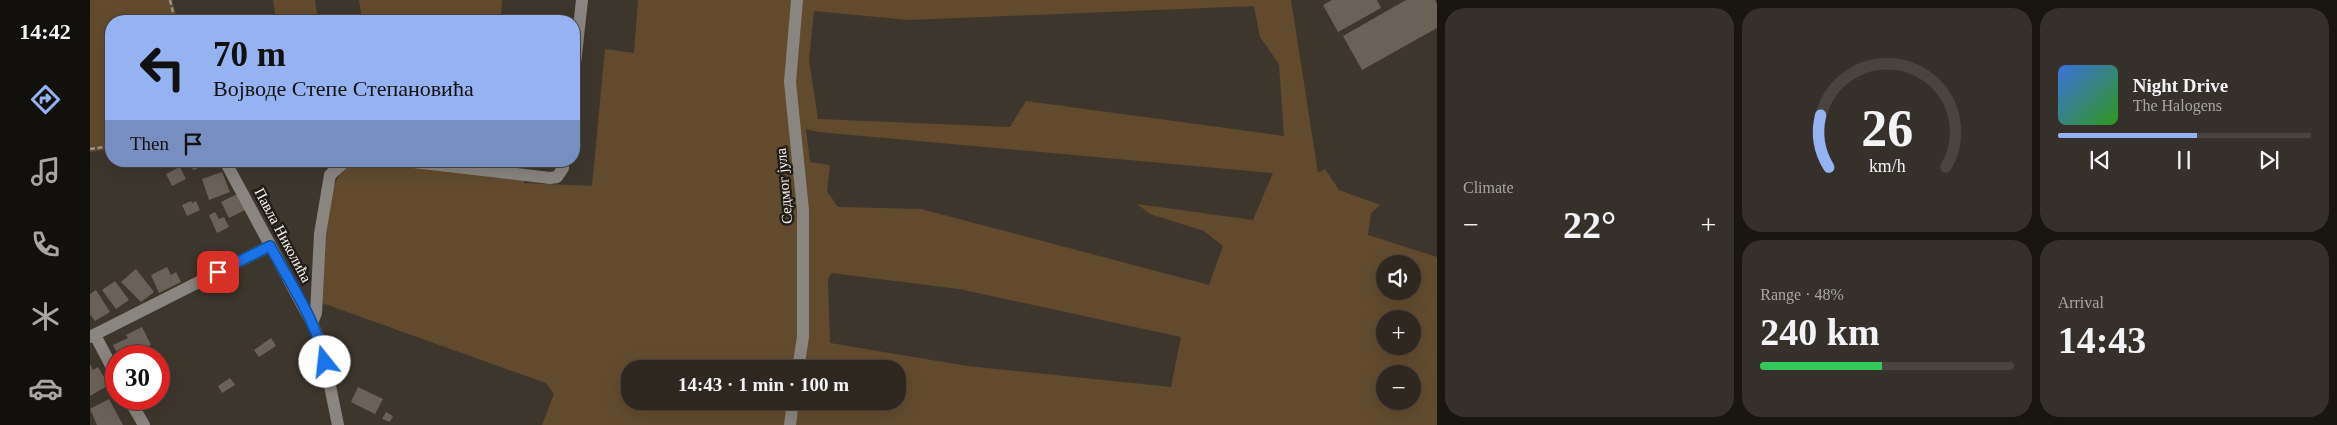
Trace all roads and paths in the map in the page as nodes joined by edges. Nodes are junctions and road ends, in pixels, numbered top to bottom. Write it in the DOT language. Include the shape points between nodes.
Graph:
graph roads {
  1 [pos="170,0"];
  2 [pos="582,0"];
  3 [pos="797,0"];
  4 [pos="174,15"];
  5 [pos="580,18"];
  6 [pos="105,147"];
  7 [pos="90,149"];
  8 [pos="228,167"];
  9 [pos="339,167"];
  10 [pos="456,167"];
  11 [pos="562,167"];
  12 [pos="270,246"];
  13 [pos="312,323"];
  14 [pos="93,336"];
  15 [pos="105,356"];
  16 [pos="799,360"];
  17 [pos="135,410"];
  18 [pos="792,410"];
  19 [pos="144,425"];
  20 [pos="338,425"];
  21 [pos="790,425"];
  1 -- 4 [label="path"];
  2 -- 5 [label="street"];
  3 -- 16 [label="street, Седмог јула" via="790,82 804,210 803,337"];
  6 -- 7 [label="path"];
  8 -- 12 [label="street, Павла Николића"];
  9 -- 13 [label="street, Павла Николића" via="330,175 320,234"];
  10 -- 11 [label="street" via="550,178 557,177"];
  12 -- 13 [label="street, Павла Николића"];
  12 -- 14 [label="street"];
  13 -- 20 [label="street, Павла Николића" via="322,347"];
  14 -- 15 [label="street"];
  17 -- 19 [label="street"];
  18 -- 21 [label="street"];
}
